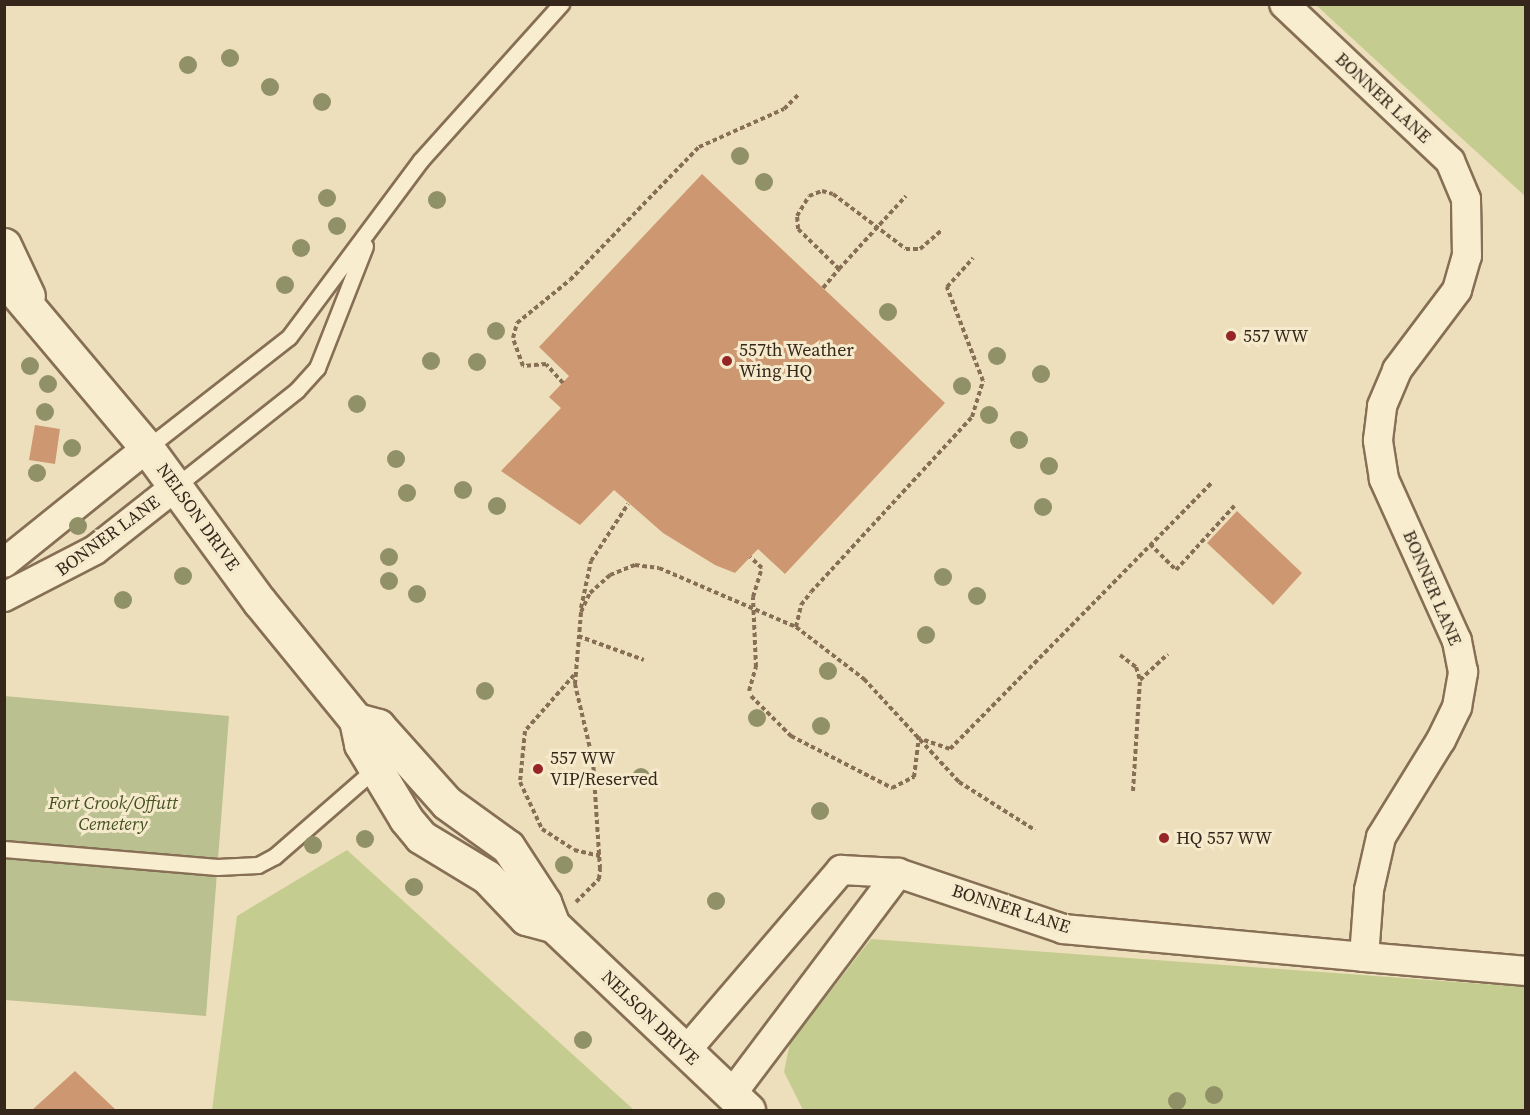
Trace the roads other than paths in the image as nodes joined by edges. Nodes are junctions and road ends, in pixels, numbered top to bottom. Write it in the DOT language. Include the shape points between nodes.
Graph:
graph roads {
  1 [pos="561,4"];
  2 [pos="1284,4"];
  3 [pos="373,225"];
  4 [pos="4,245"];
  5 [pos="4,278"];
  6 [pos="37,317"];
  7 [pos="147,448"];
  8 [pos="176,486"];
  9 [pos="4,563"];
  10 [pos="4,597"];
  11 [pos="356,720"];
  12 [pos="376,768"];
  13 [pos="4,849"];
  14 [pos="898,873"];
  15 [pos="553,926"];
  16 [pos="1364,957"];
  17 [pos="1526,971"];
  18 [pos="685,1052"];
  19 [pos="739,1103"];
  1 -- 3 [label="lane" via="421,160"];
  2 -- 16 [label="street, BONNER LANE" via="1450,161 1466,199 1467,256 1458,290 1397,370 1382,406 1378,440 1384,478 1457,641 1463,672 1457,706 1441,740 1381,837 1369,890"];
  3 -- 7 [label="lane" via="289,337"];
  3 -- 8 [label="lane" via="317,368 297,390"];
  4 -- 6 [label="street, NELSON DRIVE"];
  5 -- 6 [label="street, NELSON DRIVE"];
  6 -- 7 [label="street, NELSON DRIVE"];
  7 -- 8 [label="street, NELSON DRIVE"];
  7 -- 9 [label="street"];
  8 -- 10 [label="street, BONNER LANE" via="95,550"];
  8 -- 11 [label="street, NELSON DRIVE" via="259,601"];
  11 -- 12 [label="street, NELSON DRIVE" via="361,744"];
  11 -- 15 [label="street, NELSON DRIVE" via="378,726 447,803 508,847 544,902"];
  12 -- 13 [label="lane" via="275,856 258,865 217,867"];
  12 -- 15 [label="street, NELSON DRIVE" via="421,837 487,877 526,918"];
  14 -- 16 [label="street, BONNER LANE" via="1063,929"];
  14 -- 18 [label="street, BONNER LANE" via="841,870"];
  14 -- 19 [label="street"];
  15 -- 18 [label="street, NELSON DRIVE"];
  16 -- 17 [label="street"];
  18 -- 19 [label="street, NELSON DRIVE"];
}
